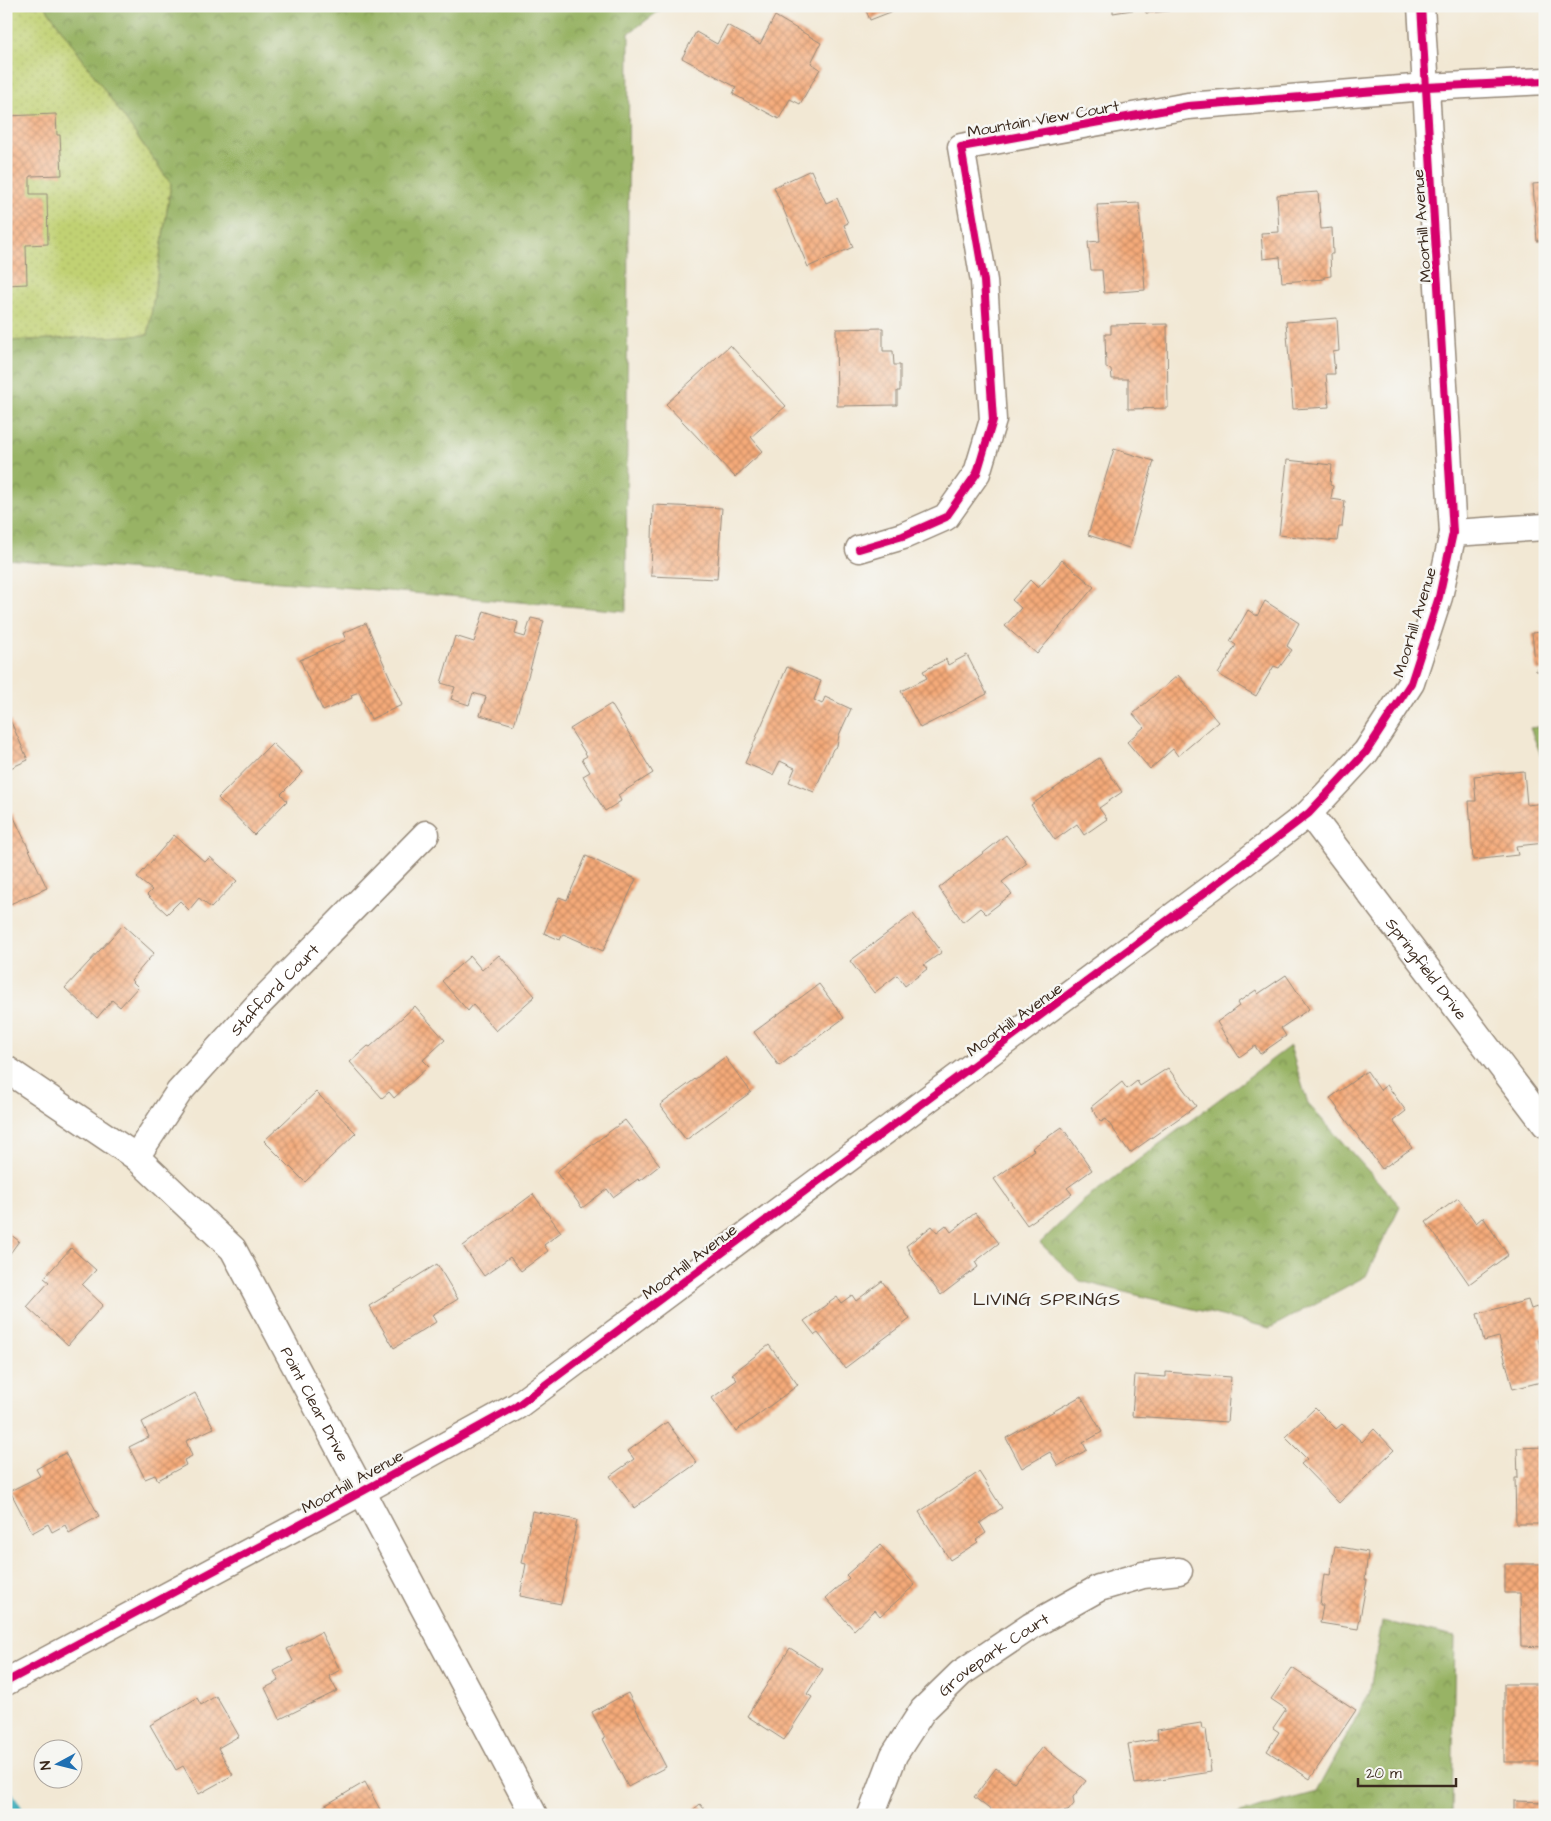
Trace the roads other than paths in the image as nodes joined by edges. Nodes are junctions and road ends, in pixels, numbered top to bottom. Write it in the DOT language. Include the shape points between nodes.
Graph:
graph roads {
  1 [pos="1421,6"];
  2 [pos="1545,81"];
  3 [pos="1426,87"];
  4 [pos="1545,527"];
  5 [pos="1454,533"];
  6 [pos="859,549"];
  7 [pos="1309,813"];
  8 [pos="426,834"];
  9 [pos="6,1069"];
  10 [pos="1545,1124"];
  11 [pos="136,1156"];
  12 [pos="364,1492"];
  13 [pos="1179,1570"];
  14 [pos="6,1682"];
  15 [pos="534,1815"];
  16 [pos="871,1815"];
  1 -- 3 [label="street, Moorhill Avenue"];
  2 -- 3 [label="street, Mountain View Court"];
  3 -- 5 [label="street, Moorhill Avenue"];
  3 -- 6 [label="street, Mountain View Court" via="1188,106 961,147 984,281 993,420 977,474 946,517 903,536"];
  4 -- 5 [label="street"];
  5 -- 7 [label="street, Moorhill Avenue" via="1439,597 1411,683 1366,752"];
  7 -- 10 [label="street, Springfield Drive"];
  7 -- 12 [label="street, Moorhill Avenue" via="517,1406"];
  8 -- 11 [label="street, Stafford Court" via="258,1006 186,1085"];
  9 -- 11 [label="street, Point Clear Drive"];
  11 -- 12 [label="street, Point Clear Drive" via="233,1249"];
  12 -- 14 [label="street, Moorhill Avenue"];
  12 -- 15 [label="street, Point Clear Drive"];
  13 -- 16 [label="street, Grovepark Court" via="1143,1575 1100,1588 1031,1626 962,1673 923,1710 894,1756"];
}
